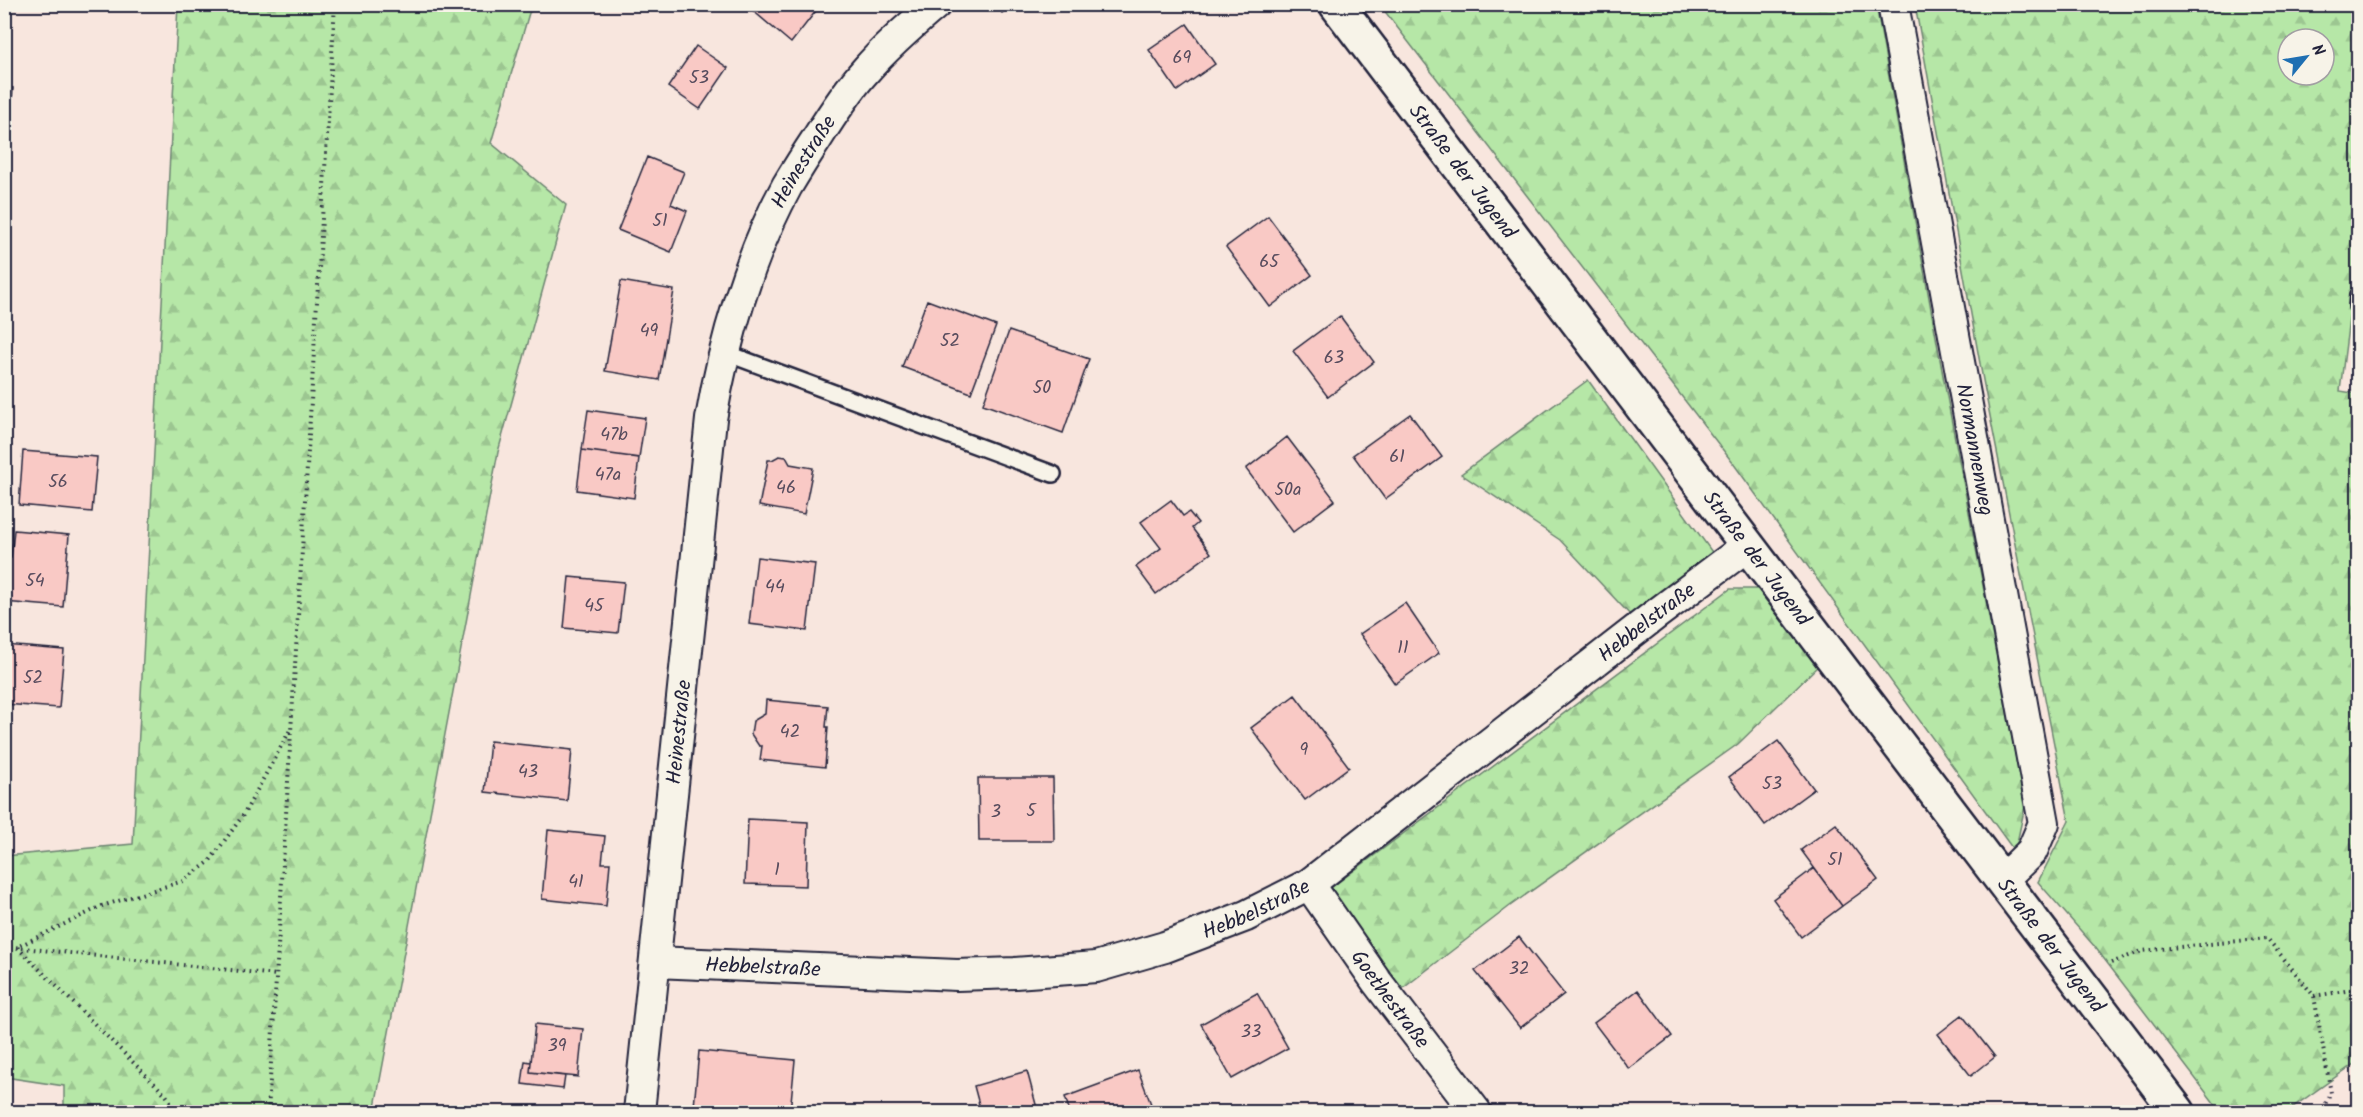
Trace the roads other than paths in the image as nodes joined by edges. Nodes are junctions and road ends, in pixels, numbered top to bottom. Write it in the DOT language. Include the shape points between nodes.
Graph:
graph roads {
  1 [pos="936,4"];
  2 [pos="1336,4"];
  3 [pos="1893,4"];
  4 [pos="726,353"];
  5 [pos="1053,474"];
  6 [pos="1748,546"];
  7 [pos="2002,880"];
  8 [pos="1309,884"];
  9 [pos="655,962"];
  10 [pos="639,1113"];
  11 [pos="1476,1113"];
  12 [pos="2178,1113"];
  1 -- 4 [label="street, Heinestraße" via="865,71 827,122 787,187 737,306"];
  2 -- 6 [label="street, Straße der Jugend"];
  3 -- 7 [label="street, Normannenweg" via="2044,823 2032,851"];
  4 -- 5 [label="lane"];
  4 -- 9 [label="street, Heinestraße" via="711,419"];
  6 -- 7 [label="street, Straße der Jugend"];
  6 -- 8 [label="street, Hebbelstraße"];
  7 -- 12 [label="street, Straße der Jugend"];
  8 -- 9 [label="street, Hebbelstraße" via="1246,916 1175,944 1096,967 957,975"];
  8 -- 11 [label="street, Goethestraße"];
  9 -- 10 [label="street, Heinestraße"];
}
